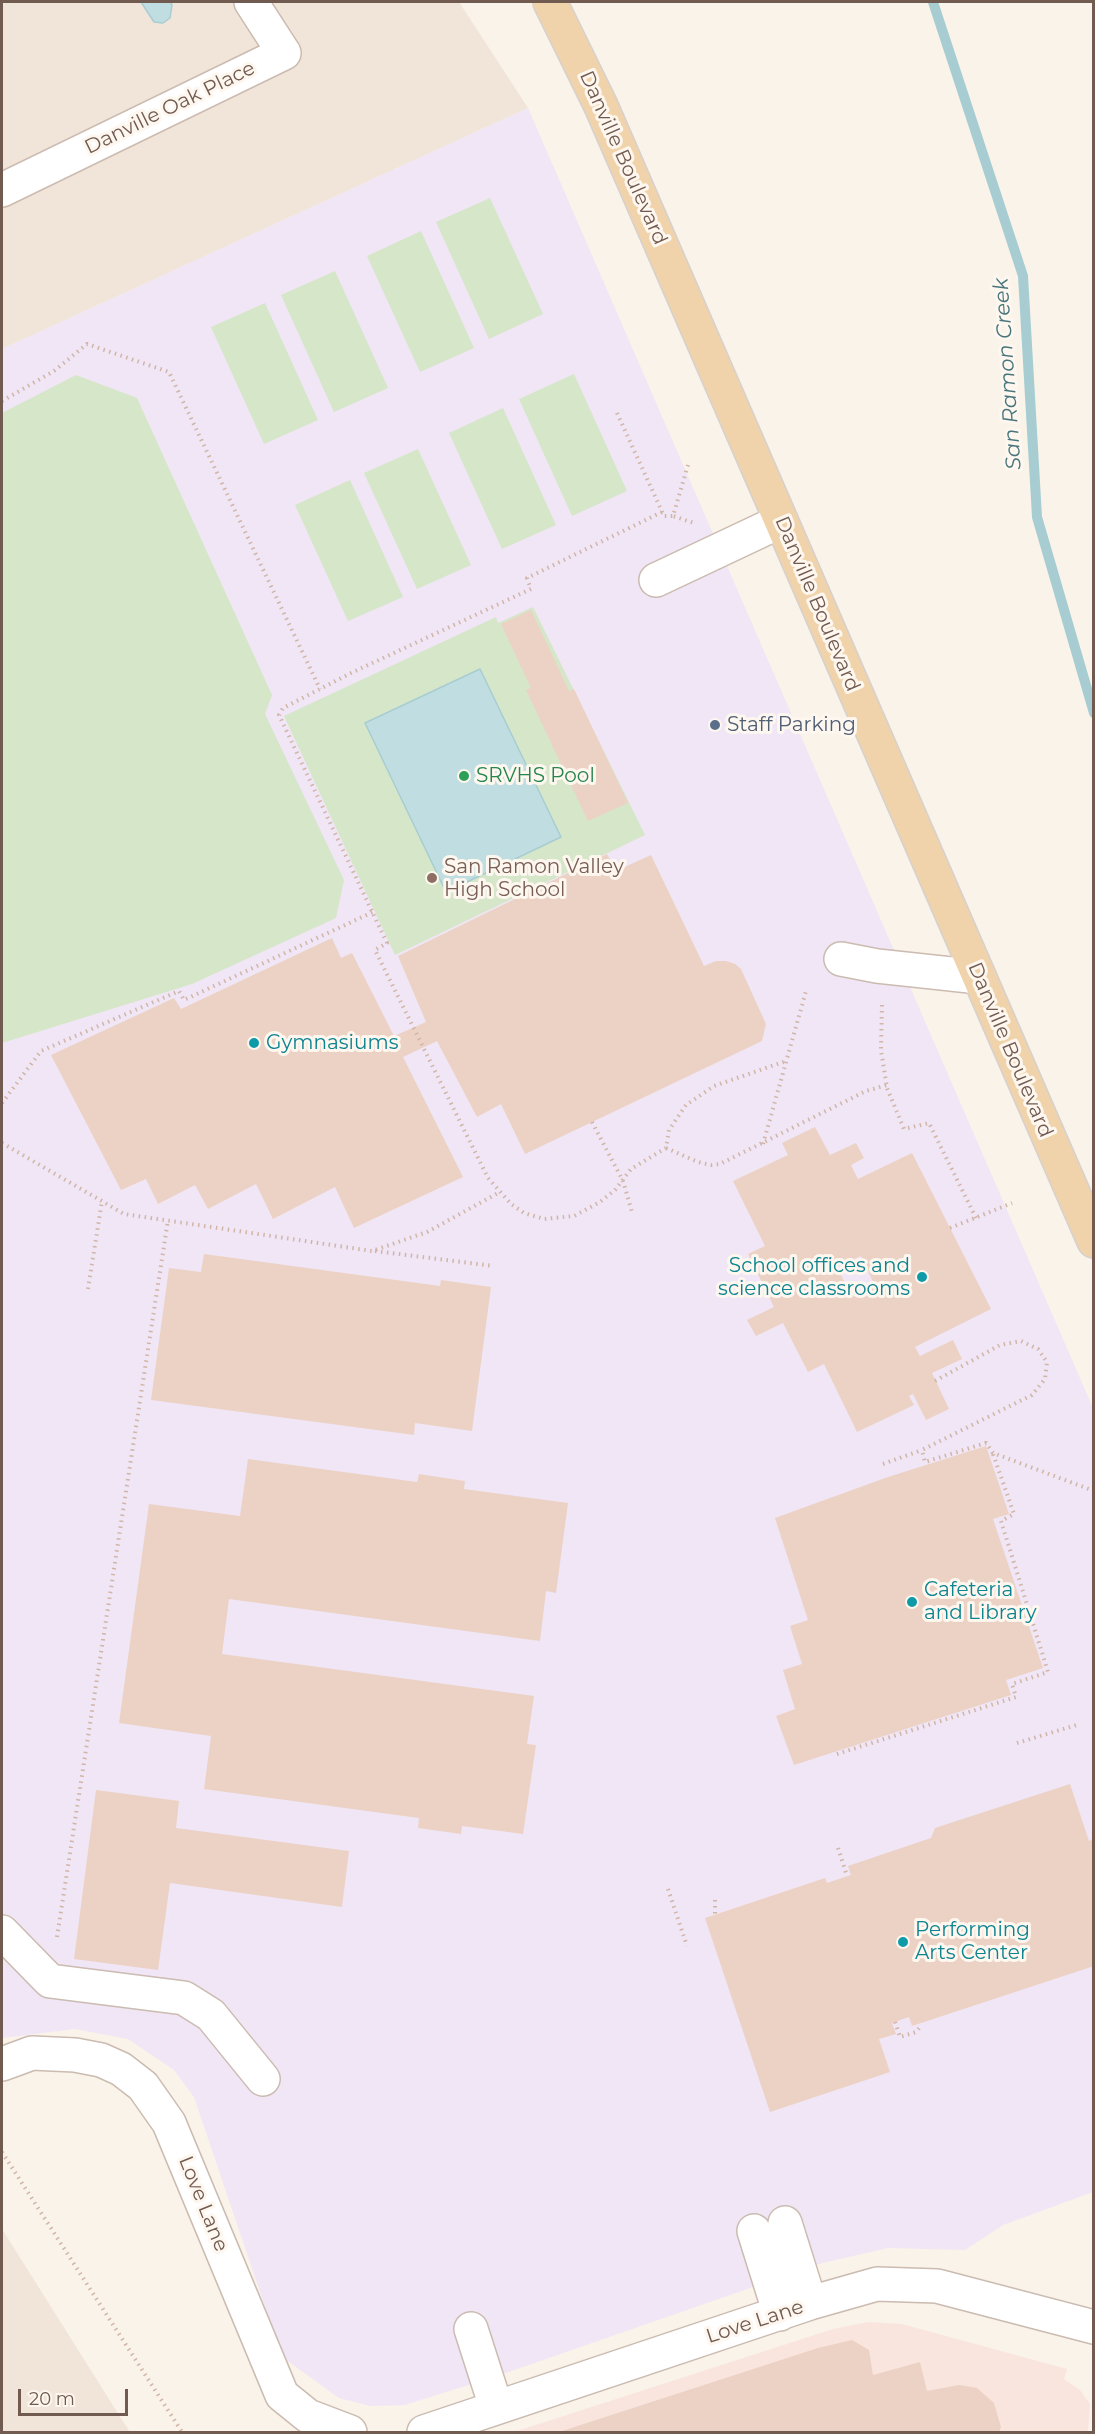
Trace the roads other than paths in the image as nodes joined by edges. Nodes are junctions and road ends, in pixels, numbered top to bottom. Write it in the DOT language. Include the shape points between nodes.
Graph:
graph roads {
  1 [pos="250,2"];
  2 [pos="550,2"];
  3 [pos="2,190"];
  4 [pos="781,521"];
  5 [pos="656,580"];
  6 [pos="841,959"];
  7 [pos="979,977"];
  8 [pos="1094,1241"];
  9 [pos="2,1932"];
  10 [pos="2,2064"];
  11 [pos="263,2079"];
  12 [pos="769,2227"];
  13 [pos="795,2309"];
  14 [pos="1094,2328"];
  15 [pos="471,2329"];
  16 [pos="496,2407"];
  17 [pos="431,2432"];
  18 [pos="350,2433"];
  1 -- 3 [label="street, Danville Oak Place" via="284,53"];
  2 -- 4 [label="main road, Danville Boulevard" via="606,117"];
  4 -- 5 [label="street"];
  4 -- 7 [label="main road, Danville Boulevard"];
  6 -- 7 [label="street"];
  7 -- 8 [label="main road, Danville Boulevard"];
  9 -- 11 [label="street" via="50,1981 184,1998 211,2015"];
  10 -- 18 [label="street, Love Lane" via="32,2053 75,2055 100,2060 143,2086 170,2122 282,2396 308,2416"];
  12 -- 13 [label="street"];
  13 -- 14 [label="street, Love Lane" via="878,2284 937,2286"];
  13 -- 16 [label="street, Love Lane"];
  15 -- 16 [label="street"];
  16 -- 17 [label="street, Love Lane"];
}
